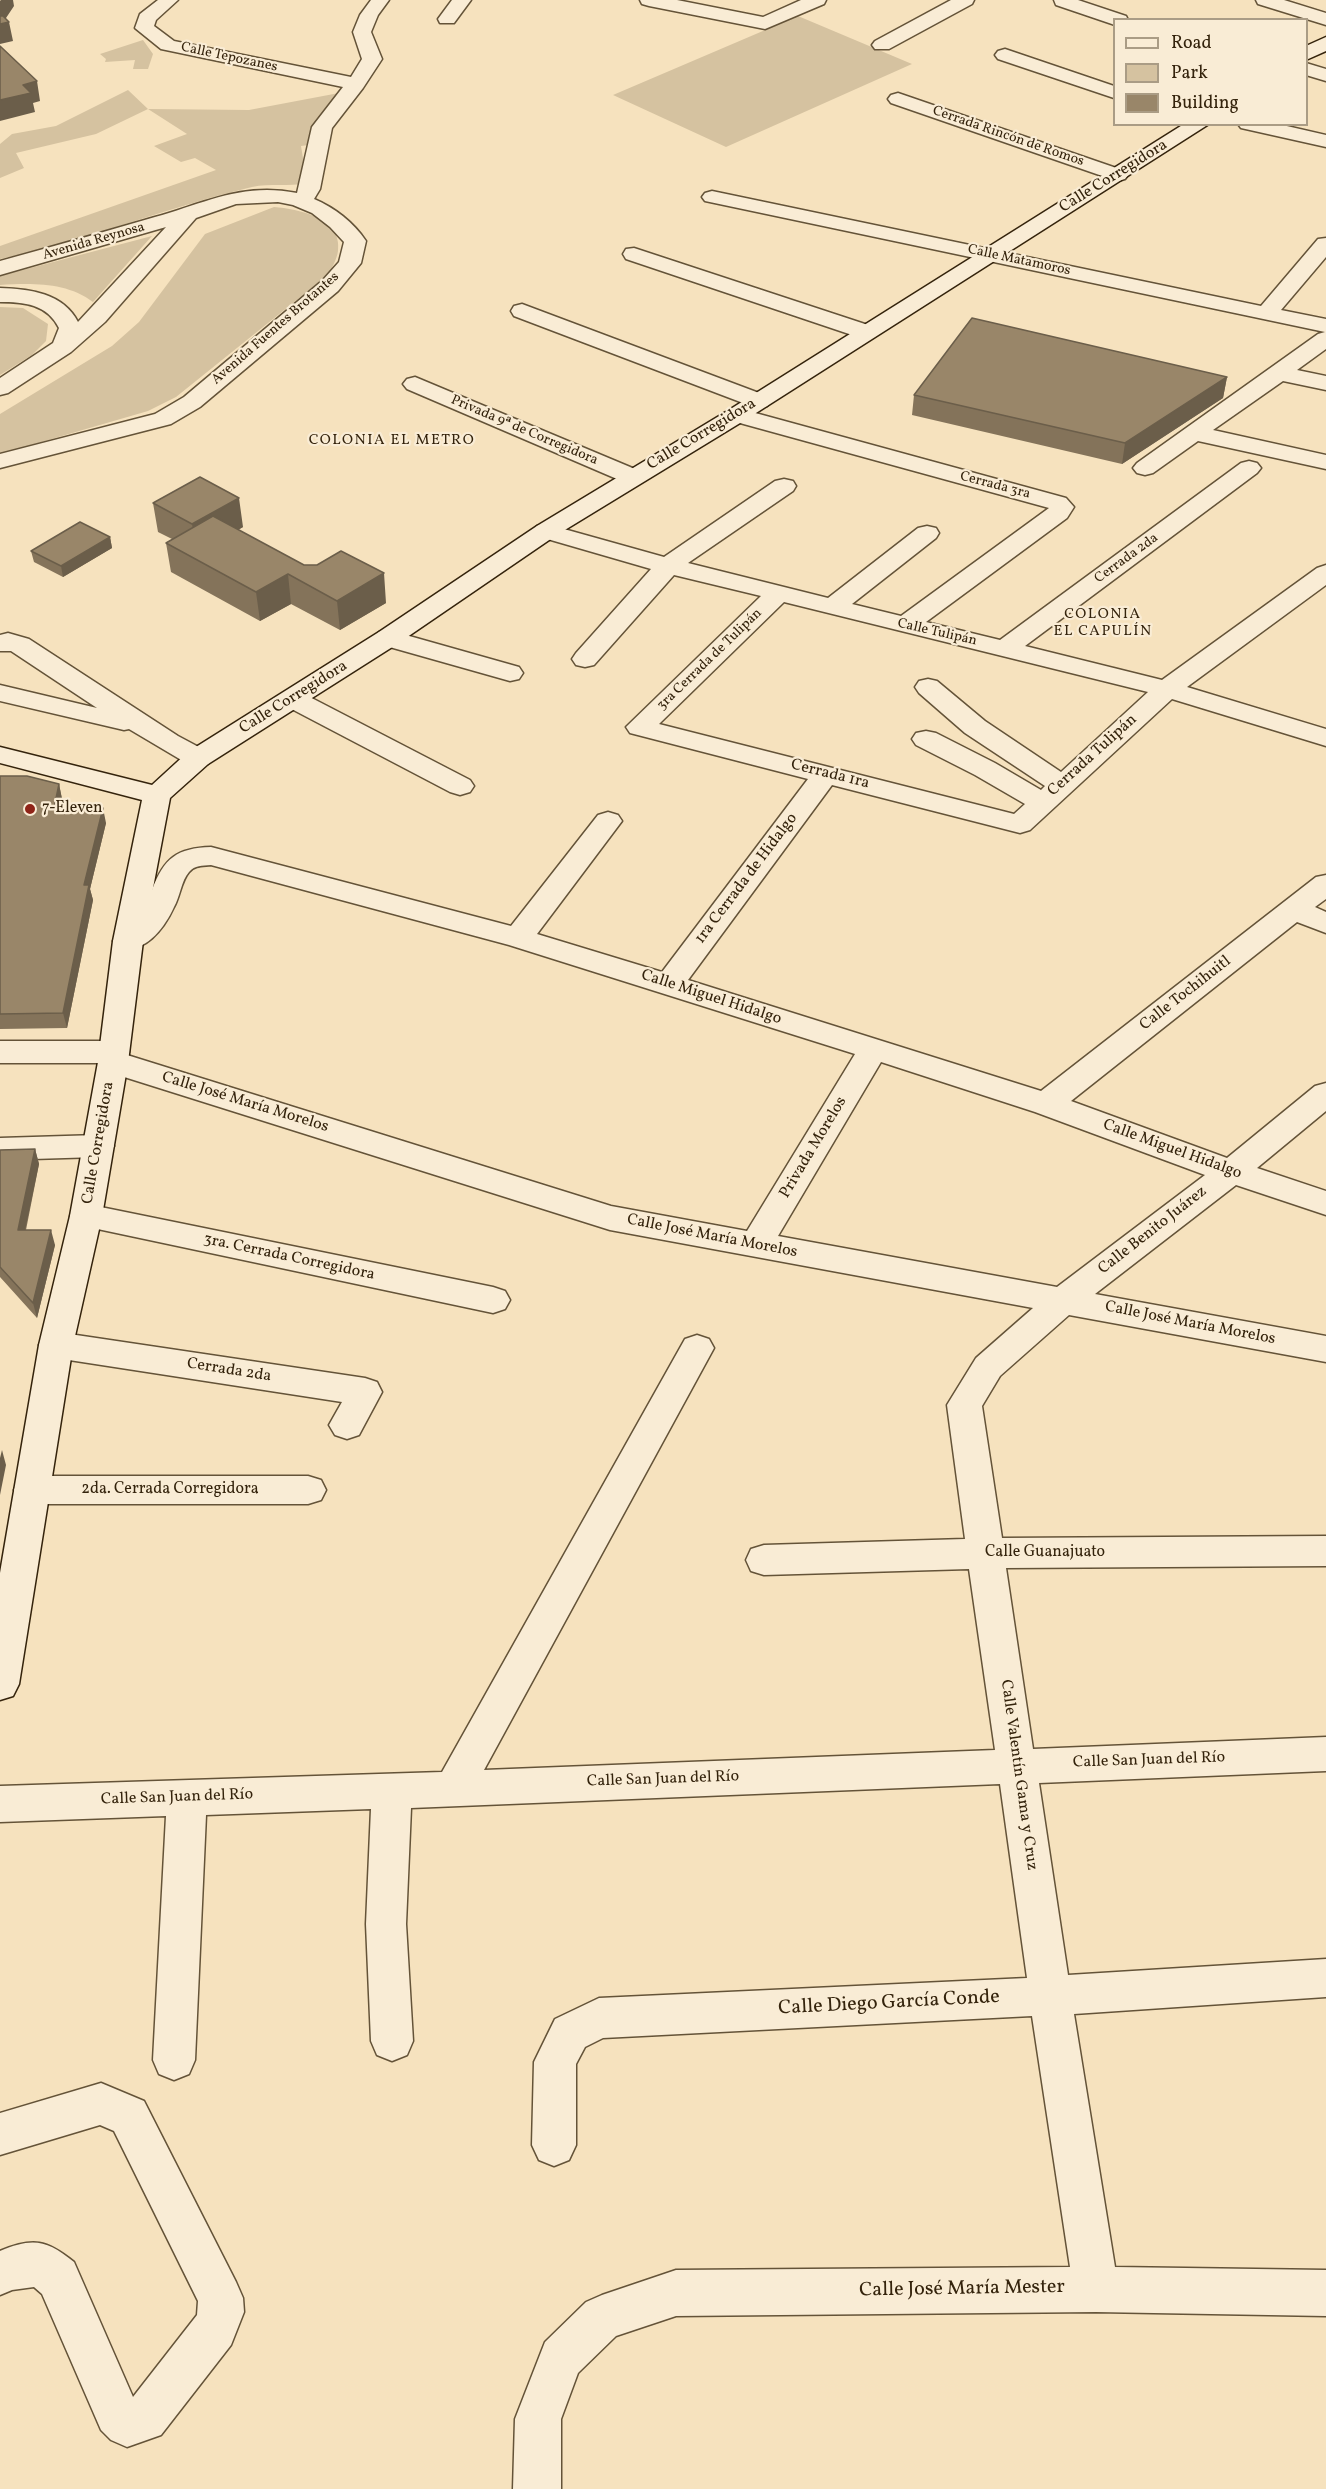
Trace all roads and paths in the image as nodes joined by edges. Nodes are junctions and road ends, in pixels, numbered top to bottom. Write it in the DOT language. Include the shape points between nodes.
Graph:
graph roads {
  1 [pos="169,0"];
  2 [pos="380,0"];
  3 [pos="462,0"];
  4 [pos="649,0"];
  5 [pos="817,0"];
  6 [pos="965,0"];
  7 [pos="1265,0"];
  8 [pos="1063,1"];
  9 [pos="1113,18"];
  10 [pos="447,19"];
  11 [pos="1326,19"];
  12 [pos="1326,43"];
  13 [pos="882,45"];
  14 [pos="1308,53"];
  15 [pos="1005,55"];
  16 [pos="1308,70"];
  17 [pos="1326,75"];
  18 [pos="356,84"];
  19 [pos="1113,92"];
  20 [pos="898,99"];
  21 [pos="1196,126"];
  22 [pos="1257,126"];
  23 [pos="1326,141"];
  24 [pos="1118,175"];
  25 [pos="712,197"];
  26 [pos="303,200"];
  27 [pos="189,214"];
  28 [pos="1326,244"];
  29 [pos="634,254"];
  30 [pos="990,254"];
  31 [pos="0,268"];
  32 [pos="0,295"];
  33 [pos="522,311"];
  34 [pos="1266,314"];
  35 [pos="1326,326"];
  36 [pos="866,332"];
  37 [pos="1326,339"];
  38 [pos="63,347"];
  39 [pos="1279,373"];
  40 [pos="1326,383"];
  41 [pos="416,384"];
  42 [pos="0,388"];
  43 [pos="759,401"];
  44 [pos="737,415"];
  45 [pos="1194,433"];
  46 [pos="0,461"];
  47 [pos="1326,462"];
  48 [pos="1145,468"];
  49 [pos="1249,468"];
  50 [pos="633,477"];
  51 [pos="784,486"];
  52 [pos="546,531"];
  53 [pos="927,533"];
  54 [pos="668,566"];
  55 [pos="1326,573"];
  56 [pos="779,593"];
  57 [pos="832,607"];
  58 [pos="904,626"];
  59 [pos="388,638"];
  60 [pos="0,644"];
  61 [pos="1005,649"];
  62 [pos="585,659"];
  63 [pos="510,673"];
  64 [pos="928,687"];
  65 [pos="1167,689"];
  66 [pos="0,693"];
  67 [pos="293,699"];
  68 [pos="146,727"];
  69 [pos="640,727"];
  70 [pos="1326,738"];
  71 [pos="926,739"];
  72 [pos="0,755"];
  73 [pos="198,758"];
  74 [pos="826,774"];
  75 [pos="460,786"];
  76 [pos="1051,794"];
  77 [pos="156,795"];
  78 [pos="608,821"];
  79 [pos="1020,824"];
  80 [pos="1326,884"];
  81 [pos="1294,909"];
  82 [pos="1326,923"];
  83 [pos="518,938"];
  84 [pos="128,941"];
  85 [pos="669,984"];
  86 [pos="873,1050"];
  87 [pos="0,1052"];
  88 [pos="114,1057"];
  89 [pos="1326,1095"];
  90 [pos="1046,1104"];
  91 [pos="98,1146"];
  92 [pos="0,1149"];
  93 [pos="1231,1172"];
  94 [pos="1326,1203"];
  95 [pos="86,1215"];
  96 [pos="755,1246"];
  97 [pos="493,1299"];
  98 [pos="1064,1300"];
  99 [pos="56,1345"];
  100 [pos="697,1348"];
  101 [pos="1326,1349"];
  102 [pos="347,1425"];
  103 [pos="32,1490"];
  104 [pos="308,1490"];
  105 [pos="1326,1551"];
  106 [pos="985,1553"];
  107 [pos="764,1560"];
  108 [pos="0,1684"];
  109 [pos="1326,1754"];
  110 [pos="1017,1765"];
  111 [pos="453,1789"];
  112 [pos="392,1791"];
  113 [pos="187,1797"];
  114 [pos="0,1804"];
  115 [pos="1326,1978"];
  116 [pos="1050,1996"];
  117 [pos="392,2042"];
  118 [pos="174,2060"];
  119 [pos="0,2134"];
  120 [pos="554,2145"];
  121 [pos="0,2273"];
  122 [pos="1096,2289"];
  123 [pos="1326,2293"];
  124 [pos="537,2489"];
  1 -- 18 [label="street, Calle Tepozanes" via="147,18 144,28 168,45"];
  2 -- 18 [label="street" via="362,32 372,59"];
  3 -- 10 [label="street"];
  4 -- 5 [label="street" via="765,22"];
  6 -- 13 [label="street"];
  7 -- 11 [label="street"];
  8 -- 9 [label="street"];
  12 -- 14 [label="street"];
  15 -- 19 [label="street"];
  16 -- 17 [label="street"];
  18 -- 26 [label="street" via="322,127 310,189"];
  20 -- 24 [label="street, Cerrada Rincón de Romos"];
  21 -- 24 [label="street, Calle Corregidora"];
  22 -- 23 [label="street"];
  24 -- 30 [label="street, Calle Corregidora"];
  25 -- 30 [label="street, Calle Matamoros"];
  26 -- 27 [label="street, Avenida Fuentes Brotantes" via="280,194 253,195 227,199"];
  26 -- 46 [label="street, Avenida Fuentes Brotantes" via="343,225 355,241 350,263 330,286 192,402 164,419"];
  27 -- 31 [label="street, Avenida Reynosa"];
  27 -- 38 [label="street, Avenida Fuentes Brotantes" via="97,317"];
  28 -- 34 [label="street"];
  29 -- 36 [label="street"];
  30 -- 34 [label="street, Calle Matamoros"];
  30 -- 36 [label="street, Calle Corregidora"];
  32 -- 38 [label="street" via="28,296 59,309 70,328"];
  33 -- 43 [label="street"];
  34 -- 35 [label="street, Calle Matamoros"];
  36 -- 43 [label="street, Calle Corregidora"];
  37 -- 39 [label="street"];
  38 -- 42 [label="street, Avenida Fuentes Brotantes"];
  39 -- 40 [label="street"];
  39 -- 45 [label="street"];
  41 -- 50 [label="street, Privada 9ª de Corregidora"];
  43 -- 44 [label="street, Calle Corregidora"];
  44 -- 50 [label="street, Calle Corregidora"];
  44 -- 58 [label="street, Cerrada 3ra" via="1062,507"];
  45 -- 47 [label="street"];
  45 -- 48 [label="street"];
  49 -- 61 [label="street, Cerrada 2da"];
  50 -- 52 [label="street, Calle Corregidora"];
  51 -- 54 [label="street"];
  52 -- 54 [label="street, Calle Tulipán"];
  52 -- 59 [label="street, Calle Corregidora"];
  53 -- 57 [label="street"];
  54 -- 56 [label="street, Calle Tulipán"];
  54 -- 62 [label="street"];
  55 -- 65 [label="street"];
  56 -- 57 [label="street, Calle Tulipán"];
  56 -- 69 [label="street, 3ra Cerrada de Tulipán"];
  57 -- 58 [label="street, Calle Tulipán"];
  58 -- 61 [label="street, Calle Tulipán"];
  59 -- 63 [label="street"];
  59 -- 67 [label="street, Calle Corregidora"];
  60 -- 68 [label="street" via="8,641 20,645"];
  61 -- 65 [label="street, Calle Tulipán"];
  64 -- 76 [label="street"];
  65 -- 70 [label="street, Calle Tulipán"];
  65 -- 76 [label="street, Cerrada Tulipán"];
  66 -- 68 [label="street"];
  67 -- 73 [label="street, Calle Corregidora"];
  67 -- 75 [label="street"];
  68 -- 73 [label="street"];
  69 -- 74 [label="street, Cerrada 1ra"];
  71 -- 76 [label="street" via="985,769"];
  72 -- 77 [label="street"];
  73 -- 77 [label="street, Calle Corregidora"];
  74 -- 79 [label="street, Cerrada 1ra"];
  74 -- 85 [label="street, 1ra Cerrada de Hidalgo"];
  76 -- 79 [label="street, Cerrada Tulipán"];
  77 -- 84 [label="street, Calle Corregidora"];
  78 -- 83 [label="street"];
  80 -- 81 [label="street, Calle Tochihuitl"];
  81 -- 82 [label="street"];
  81 -- 90 [label="street, Calle Tochihuitl"];
  83 -- 84 [label="street, Calle Miguel Hidalgo" via="271,870 196,855 182,861 172,874 153,919"];
  83 -- 85 [label="street, Calle Miguel Hidalgo"];
  84 -- 88 [label="street, Calle Corregidora"];
  85 -- 86 [label="street, Calle Miguel Hidalgo"];
  86 -- 90 [label="street, Calle Miguel Hidalgo"];
  86 -- 96 [label="street, Privada Morelos"];
  87 -- 88 [label="street, Calle José María Morelos"];
  88 -- 91 [label="street, Calle Corregidora"];
  88 -- 96 [label="street, Calle José María Morelos" via="610,1218"];
  89 -- 93 [label="street, Calle Benito Juárez"];
  90 -- 93 [label="street, Calle Miguel Hidalgo"];
  91 -- 92 [label="street"];
  91 -- 95 [label="street, Calle Corregidora"];
  93 -- 94 [label="street, Calle Miguel Hidalgo"];
  93 -- 98 [label="street, Calle Benito Juárez"];
  95 -- 97 [label="street, 3ra. Cerrada Corregidora"];
  95 -- 99 [label="street, Calle Corregidora"];
  96 -- 98 [label="street, Calle José María Morelos"];
  98 -- 101 [label="street, Calle José María Morelos"];
  98 -- 106 [label="street, Calle Valentín Gama y Cruz" via="988,1367 964,1405"];
  99 -- 102 [label="street, Cerrada 2da" via="365,1392"];
  99 -- 103 [label="street, Calle Corregidora"];
  100 -- 111 [label="street"];
  103 -- 104 [label="street, 2da. Cerrada Corregidora"];
  103 -- 108 [label="street, Calle Corregidora"];
  105 -- 106 [label="street, Calle Guanajuato"];
  106 -- 107 [label="street, Calle Guanajuato"];
  106 -- 110 [label="street, Calle Valentín Gama y Cruz"];
  109 -- 110 [label="street, Calle San Juan del Río"];
  110 -- 111 [label="street, Calle San Juan del Río"];
  110 -- 116 [label="street, Calle Valentín Gama y Cruz"];
  111 -- 112 [label="street, Calle San Juan del Río"];
  112 -- 113 [label="street, Calle San Juan del Río"];
  112 -- 117 [label="street" via="386,1924"];
  113 -- 114 [label="street, Calle San Juan del Río"];
  113 -- 118 [label="street"];
  115 -- 116 [label="street, Calle Diego García Conde"];
  116 -- 120 [label="street, Calle Diego García Conde" via="599,2018 570,2033 555,2062"];
  116 -- 122 [label="street, Calle Valentín Gama y Cruz"];
  119 -- 121 [label="street" via="101,2104 129,2116 220,2298 221,2312 215,2329 145,2418 127,2424 117,2414 58,2278 41,2264"];
  122 -- 123 [label="street, Calle José María Mester"];
  122 -- 124 [label="street, Calle José María Mester" via="676,2293 602,2318 561,2358 538,2419"];
}
